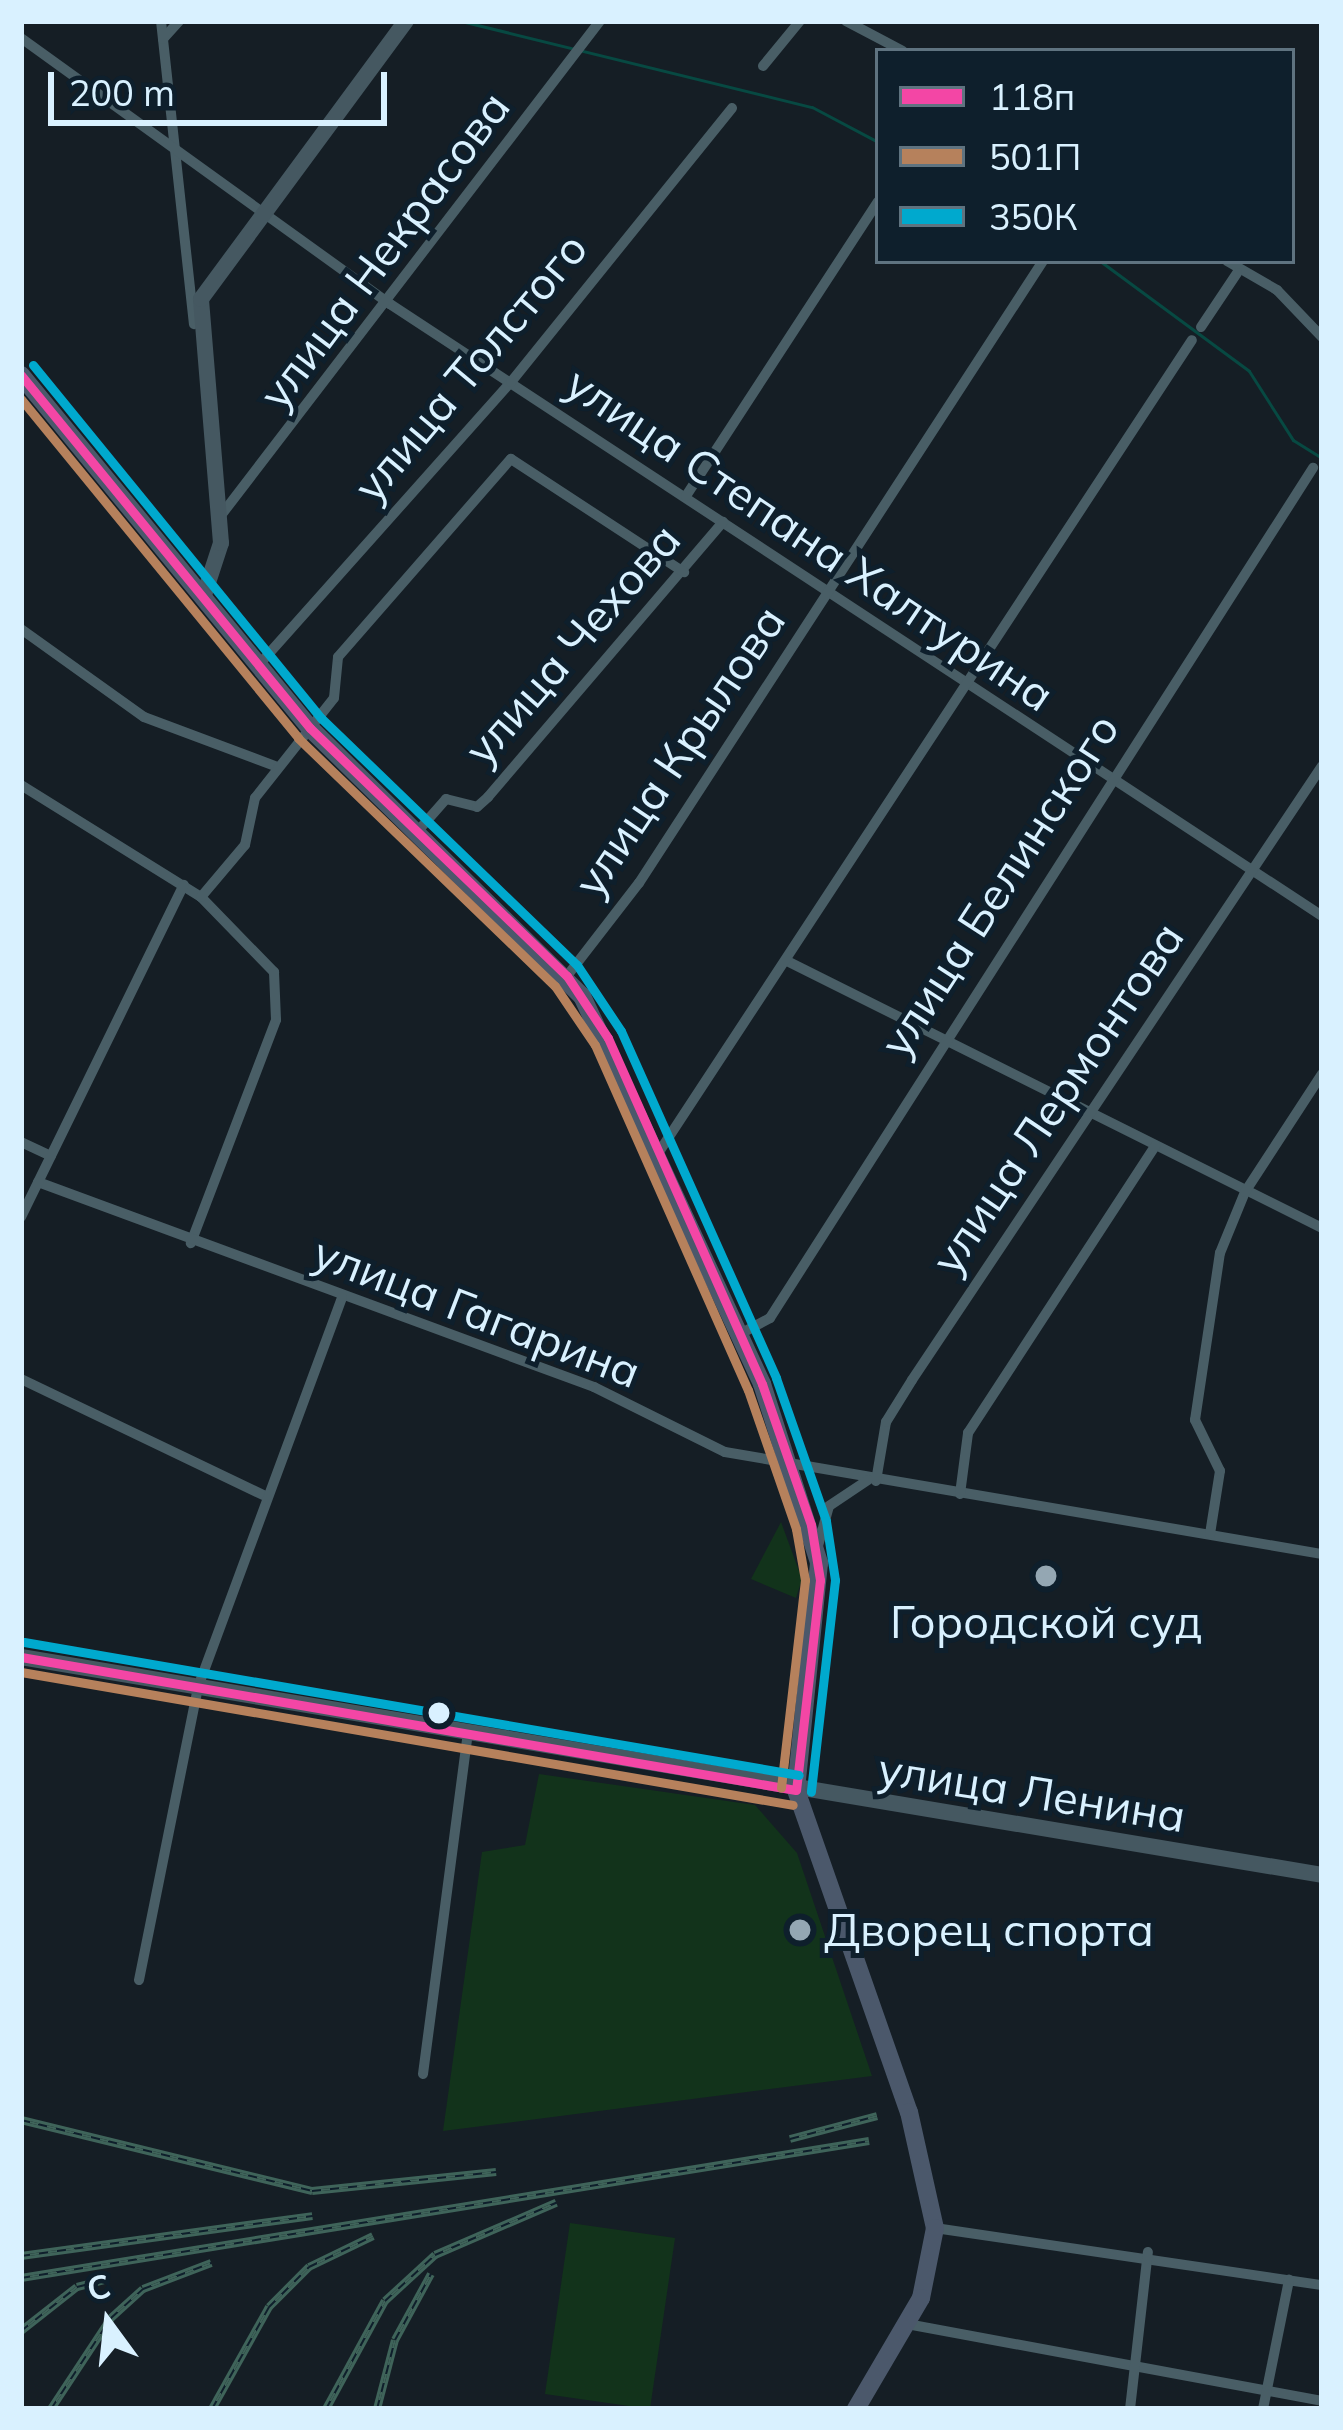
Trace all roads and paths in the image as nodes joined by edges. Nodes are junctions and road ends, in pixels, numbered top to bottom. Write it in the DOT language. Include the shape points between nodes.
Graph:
graph roads {
  1 [pos="161,21"];
  2 [pos="178,21"];
  3 [pos="406,21"];
  4 [pos="600,21"];
  5 [pos="800,21"];
  6 [pos="846,21"];
  7 [pos="21,38"];
  8 [pos="163,39"];
  9 [pos="897,48"];
  10 [pos="763,66"];
  11 [pos="731,108"];
  12 [pos="172,147"];
  13 [pos="875,207"];
  14 [pos="265,209"];
  15 [pos="1041,264"];
  16 [pos="1230,264"];
  17 [pos="1237,272"];
  18 [pos="391,304"];
  19 [pos="194,324"];
  20 [pos="1201,327"];
  21 [pos="1322,337"];
  22 [pos="1192,340"];
  23 [pos="21,375"];
  24 [pos="511,382"];
  25 [pos="1313,468"];
  26 [pos="686,496"];
  27 [pos="219,518"];
  28 [pos="723,522"];
  29 [pos="684,572"];
  30 [pos="827,594"];
  31 [pos="203,598"];
  32 [pos="21,629"];
  33 [pos="257,667"];
  34 [pos="963,688"];
  35 [pos="310,728"];
  36 [pos="1322,766"];
  37 [pos="278,767"];
  38 [pos="1111,782"];
  39 [pos="21,785"];
  40 [pos="417,832"];
  41 [pos="1250,874"];
  42 [pos="184,886"];
  43 [pos="201,897"];
  44 [pos="1322,916"];
  45 [pos="787,961"];
  46 [pos="566,976"];
  47 [pos="940,1042"];
  48 [pos="1322,1074"];
  49 [pos="1089,1112"];
  50 [pos="21,1142"];
  51 [pos="1156,1146"];
  52 [pos="658,1152"];
  53 [pos="52,1156"];
  54 [pos="38,1182"];
  55 [pos="1245,1192"];
  56 [pos="21,1217"];
  57 [pos="1322,1228"];
  58 [pos="191,1243"];
  59 [pos="342,1298"];
  60 [pos="740,1334"];
  61 [pos="21,1378"];
  62 [pos="791,1465"];
  63 [pos="872,1480"];
  64 [pos="960,1494"];
  65 [pos="265,1496"];
  66 [pos="1210,1534"];
  67 [pos="817,1549"];
  68 [pos="1322,1554"];
  69 [pos="21,1657"];
  70 [pos="198,1687"];
  71 [pos="468,1733"];
  72 [pos="796,1790"];
  73 [pos="1322,1875"];
  74 [pos="139,1980"];
  75 [pos="423,2074"];
  76 [pos="935,2228"];
  77 [pos="1148,2252"];
  78 [pos="1289,2280"];
  79 [pos="1322,2285"];
  80 [pos="908,2324"];
  81 [pos="1131,2364"];
  82 [pos="1266,2393"];
  83 [pos="1322,2401"];
  84 [pos="856,2409"];
  85 [pos="1130,2409"];
  86 [pos="1263,2409"];
  1 -- 8 [label="street"];
  2 -- 8 [label="street"];
  3 -- 14 [label="main road"];
  4 -- 18 [label="street, улица Некрасова"];
  5 -- 10 [label="street"];
  6 -- 9 [label="street"];
  7 -- 12 [label="street, улица Степана Халтурина"];
  8 -- 12 [label="street"];
  11 -- 24 [label="street, улица Толстого"];
  12 -- 14 [label="street, улица Степана Халтурина"];
  12 -- 19 [label="street"];
  13 -- 26 [label="street, улица Чехова"];
  14 -- 18 [label="street, улица Степана Халтурина"];
  14 -- 19 [label="main road" via="211,280"];
  15 -- 30 [label="street, улица Крылова"];
  16 -- 17 [label="street"];
  17 -- 20 [label="street"];
  17 -- 21 [label="street" via="1277,290"];
  18 -- 24 [label="street, улица Степана Халтурина"];
  18 -- 27 [label="street, улица Некрасова"];
  19 -- 27 [label="main road"];
  22 -- 34 [label="street"];
  23 -- 31 [label="main road"];
  24 -- 26 [label="street, улица Степана Халтурина"];
  24 -- 33 [label="street, улица Толстого"];
  25 -- 38 [label="street, улица Белинского"];
  26 -- 28 [label="street, улица Степана Халтурина"];
  27 -- 31 [label="main road" via="219,562"];
  28 -- 29 [label="street, улица Чехова"];
  28 -- 30 [label="street, улица Степана Халтурина"];
  29 -- 35 [label="street" via="511,458 338,657 334,698"];
  29 -- 40 [label="street, улица Чехова" via="488,797 477,807 446,799"];
  30 -- 34 [label="street, улица Степана Халтурина"];
  30 -- 46 [label="street, улица Крылова"];
  31 -- 33 [label="main road"];
  32 -- 37 [label="street" via="144,717"];
  33 -- 35 [label="main road"];
  34 -- 38 [label="street, улица Степана Халтурина"];
  34 -- 45 [label="street"];
  35 -- 37 [label="street"];
  35 -- 40 [label="main road"];
  36 -- 41 [label="street, улица Лермонтова"];
  37 -- 43 [label="street" via="249,812 245,845"];
  38 -- 41 [label="street, улица Степана Халтурина"];
  38 -- 47 [label="street, улица Белинского"];
  39 -- 42 [label="street"];
  40 -- 46 [label="main road"];
  41 -- 44 [label="street, улица Степана Халтурина"];
  41 -- 49 [label="street, улица Лермонтова"];
  42 -- 43 [label="street"];
  42 -- 53 [label="street"];
  43 -- 58 [label="street" via="268,960 278,1006"];
  45 -- 47 [label="street"];
  45 -- 52 [label="street"];
  46 -- 52 [label="main road"];
  47 -- 49 [label="street"];
  47 -- 60 [label="street, улица Белинского" via="770,1318"];
  48 -- 55 [label="street"];
  49 -- 51 [label="street"];
  49 -- 63 [label="street, улица Лермонтова" via="886,1421"];
  50 -- 53 [label="street"];
  51 -- 55 [label="street"];
  51 -- 64 [label="street" via="968,1433"];
  52 -- 60 [label="main road"];
  53 -- 54 [label="street"];
  54 -- 56 [label="street"];
  54 -- 58 [label="street, улица Гагарина"];
  55 -- 57 [label="street"];
  55 -- 66 [label="street" via="1220,1253 1196,1404 1200,1442 1220,1471"];
  58 -- 59 [label="street, улица Гагарина"];
  59 -- 62 [label="street, улица Гагарина" via="594,1387 725,1452"];
  59 -- 65 [label="street"];
  60 -- 62 [label="main road"];
  61 -- 65 [label="street"];
  62 -- 63 [label="street, улица Гагарина"];
  62 -- 67 [label="main road"];
  63 -- 64 [label="street, улица Гагарина"];
  63 -- 67 [label="street" via="829,1506"];
  64 -- 66 [label="street, улица Гагарина"];
  65 -- 70 [label="street"];
  66 -- 68 [label="street, улица Гагарина"];
  67 -- 72 [label="main road"];
  69 -- 70 [label="main road, улица Ленина"];
  70 -- 71 [label="main road, улица Ленина"];
  70 -- 74 [label="street"];
  71 -- 72 [label="main road, улица Ленина"];
  71 -- 75 [label="street"];
  72 -- 73 [label="main road, улица Ленина"];
  72 -- 76 [label="main road" via="909,2111"];
  76 -- 77 [label="street"];
  76 -- 80 [label="main road"];
  77 -- 78 [label="street"];
  77 -- 81 [label="street"];
  78 -- 79 [label="street"];
  78 -- 82 [label="street"];
  80 -- 81 [label="street"];
  80 -- 84 [label="main road"];
  81 -- 82 [label="street"];
  81 -- 85 [label="street"];
  82 -- 83 [label="street"];
  82 -- 86 [label="street"];
}
